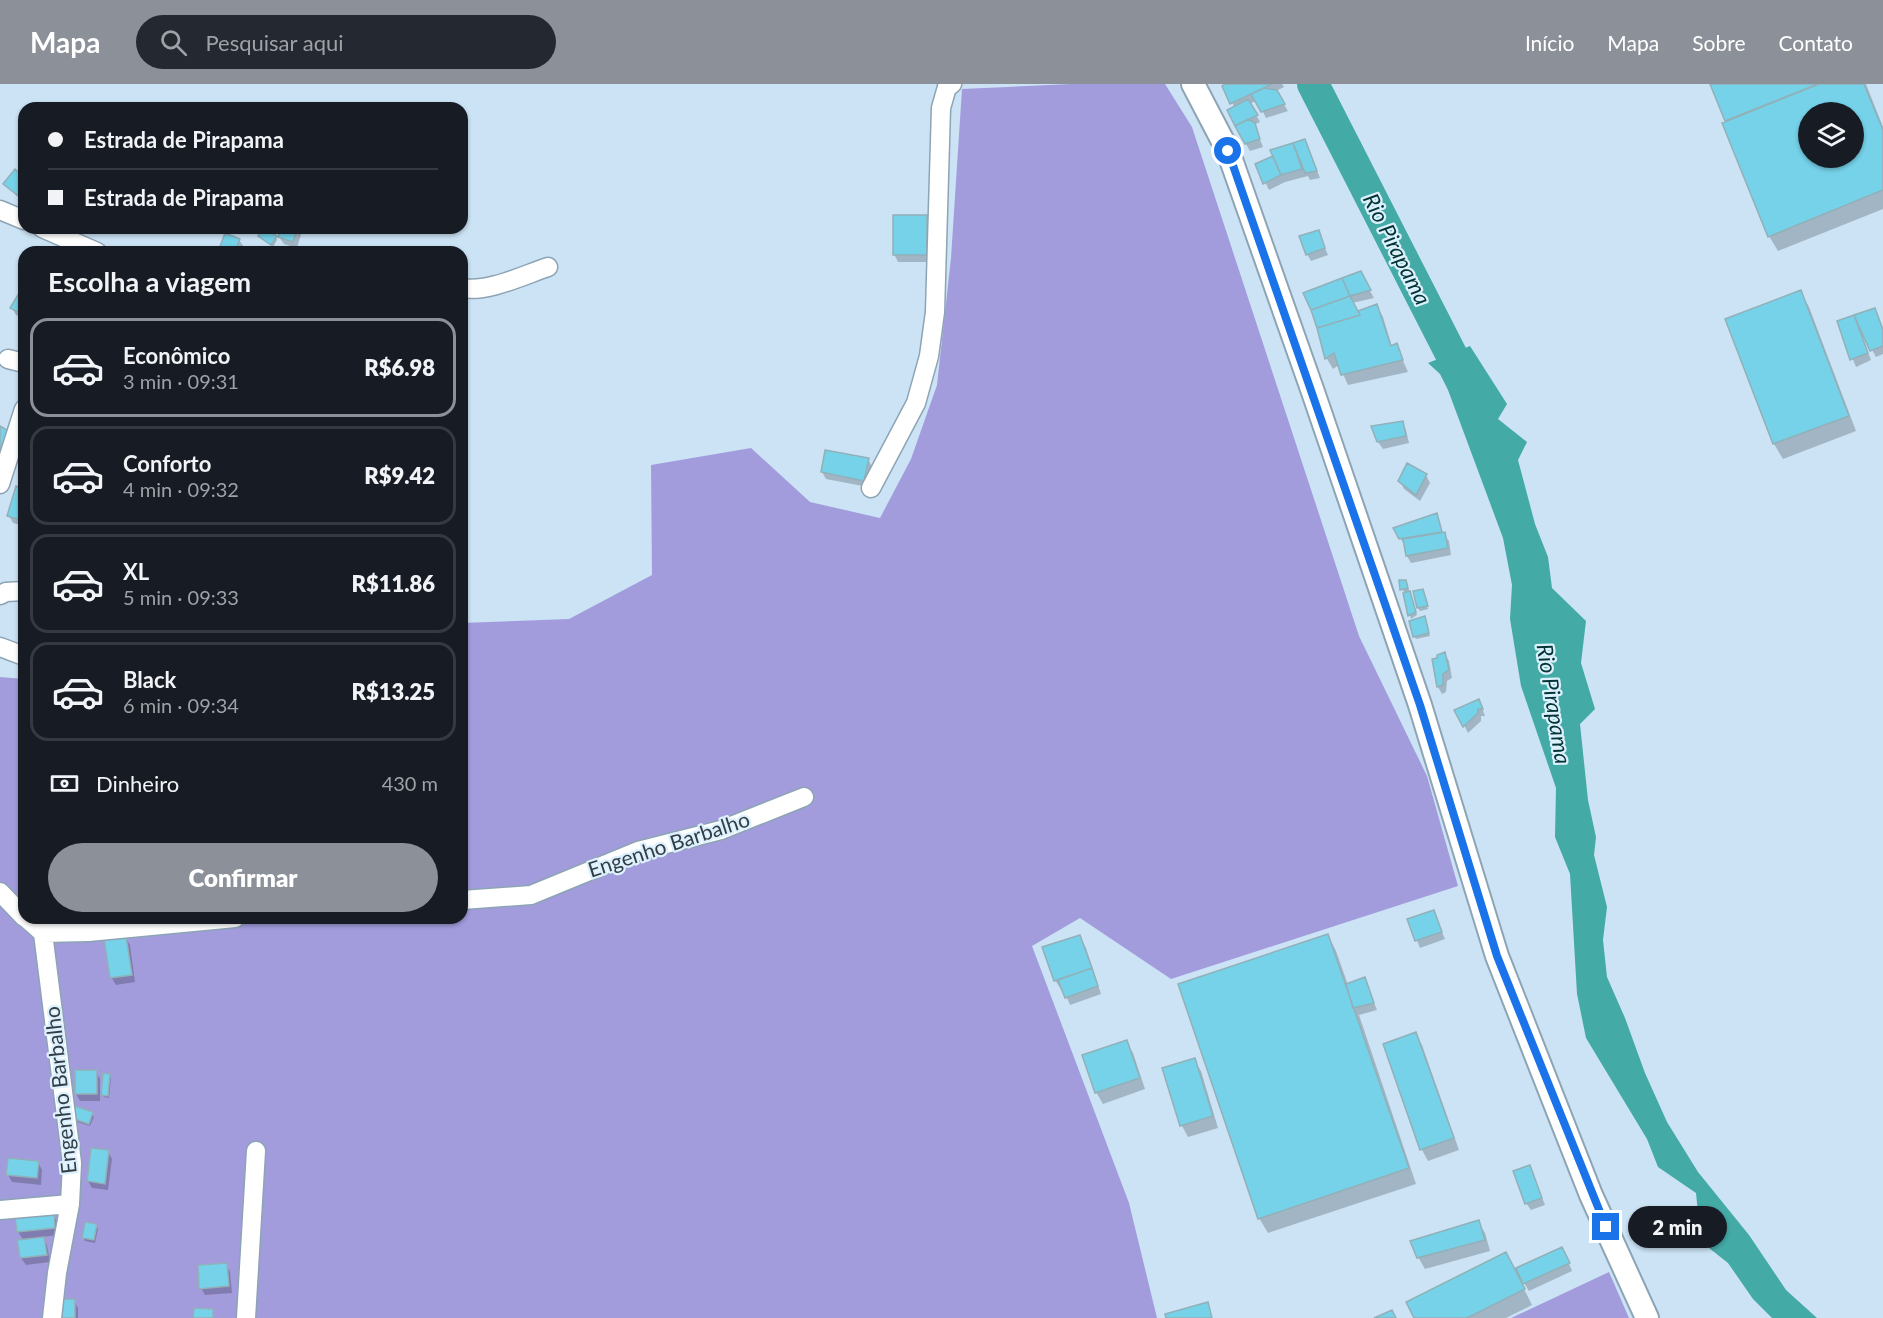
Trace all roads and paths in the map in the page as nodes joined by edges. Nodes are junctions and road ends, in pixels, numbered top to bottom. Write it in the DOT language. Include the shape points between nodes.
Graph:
graph roads {
  1 [pos="952,84"];
  2 [pos="1193,84"];
  3 [pos="0,210"];
  4 [pos="18,218"];
  5 [pos="56,234"];
  6 [pos="83,246"];
  7 [pos="548,267"];
  8 [pos="468,289"];
  9 [pos="18,428"];
  10 [pos="0,484"];
  11 [pos="871,488"];
  12 [pos="18,591"];
  13 [pos="0,595"];
  14 [pos="0,647"];
  15 [pos="18,654"];
  16 [pos="804,797"];
  17 [pos="0,892"];
  18 [pos="468,900"];
  19 [pos="18,910"];
  20 [pos="33,924"];
  21 [pos="172,924"];
  22 [pos="43,933"];
  23 [pos="256,1151"];
  24 [pos="70,1204"];
  25 [pos="0,1210"];
  26 [pos="52,1318"];
  27 [pos="246,1318"];
  28 [pos="1647,1318"];
  1 -- 11 [label="street" via="947,87 941,108 935,312 929,356 916,403"];
  2 -- 28 [label="main road" via="1228,151 1309,381 1420,705 1497,956 1591,1195"];
  3 -- 4 [label="street"];
  5 -- 6 [label="street"];
  7 -- 8 [label="street"];
  9 -- 10 [label="street"];
  12 -- 13 [label="street"];
  14 -- 15 [label="street"];
  16 -- 18 [label="street, Engenho Barbalho" via="721,830 638,851 531,895"];
  17 -- 19 [label="street"];
  20 -- 22 [label="street"];
  21 -- 22 [label="street"];
  22 -- 24 [label="street, Engenho Barbalho" via="72,1163"];
  23 -- 27 [label="street"];
  24 -- 25 [label="street"];
  24 -- 26 [label="street, Engenho Barbalho"];
}
